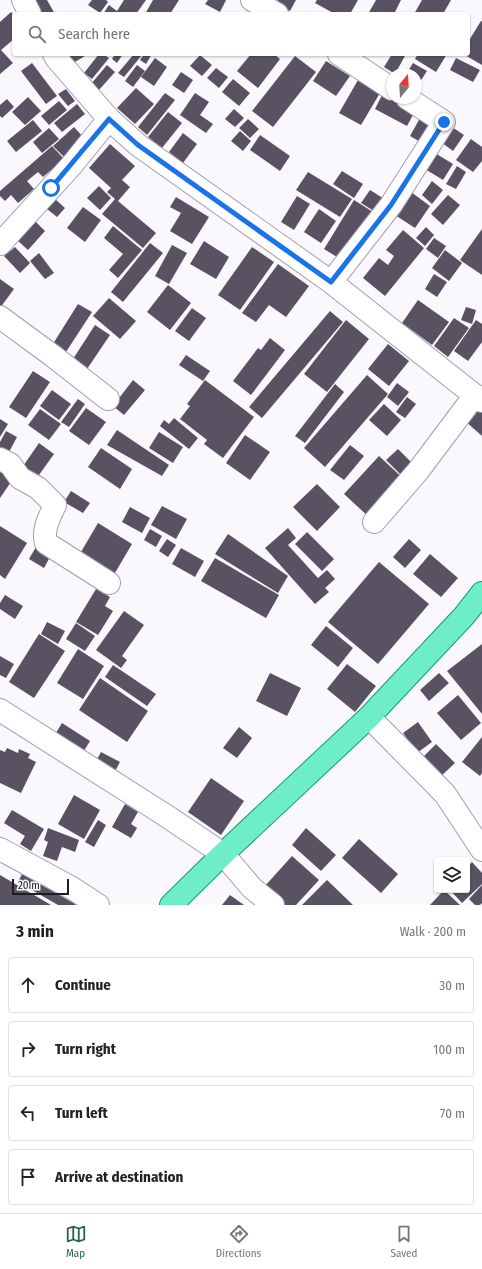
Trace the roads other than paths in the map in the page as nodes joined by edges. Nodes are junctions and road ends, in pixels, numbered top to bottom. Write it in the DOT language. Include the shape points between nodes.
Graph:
graph roads {
  1 [pos="23,0"];
  2 [pos="252,0"];
  3 [pos="29,12"];
  4 [pos="273,12"];
  5 [pos="55,56"];
  6 [pos="342,56"];
  7 [pos="386,84"];
  8 [pos="416,104"];
  9 [pos="109,119"];
  10 [pos="0,244"];
  11 [pos="331,282"];
  12 [pos="0,317"];
  13 [pos="479,398"];
  14 [pos="108,399"];
  15 [pos="0,459"];
  16 [pos="374,522"];
  17 [pos="109,583"];
  18 [pos="482,593"];
  19 [pos="0,710"];
  20 [pos="369,718"];
  21 [pos="0,849"];
  22 [pos="482,850"];
  23 [pos="223,854"];
  24 [pos="98,905"];
  25 [pos="171,905"];
  26 [pos="273,905"];
  1 -- 3 [label="street"];
  2 -- 4 [label="street"];
  5 -- 9 [label="street"];
  6 -- 7 [label="street"];
  8 -- 11 [label="street" via="444,122 391,205"];
  9 -- 10 [label="street" via="71,166"];
  9 -- 11 [label="street" via="138,145"];
  11 -- 13 [label="street"];
  12 -- 14 [label="street"];
  13 -- 16 [label="street"];
  15 -- 17 [label="street" via="10,464 20,478 38,488 55,505 48,520 44,537 46,543"];
  18 -- 20 [label="main road" via="464,616"];
  19 -- 23 [label="street"];
  20 -- 22 [label="street" via="445,794"];
  20 -- 23 [label="main road"];
  21 -- 24 [label="street"];
  23 -- 25 [label="main road"];
  23 -- 26 [label="street" via="252,888"];
}
